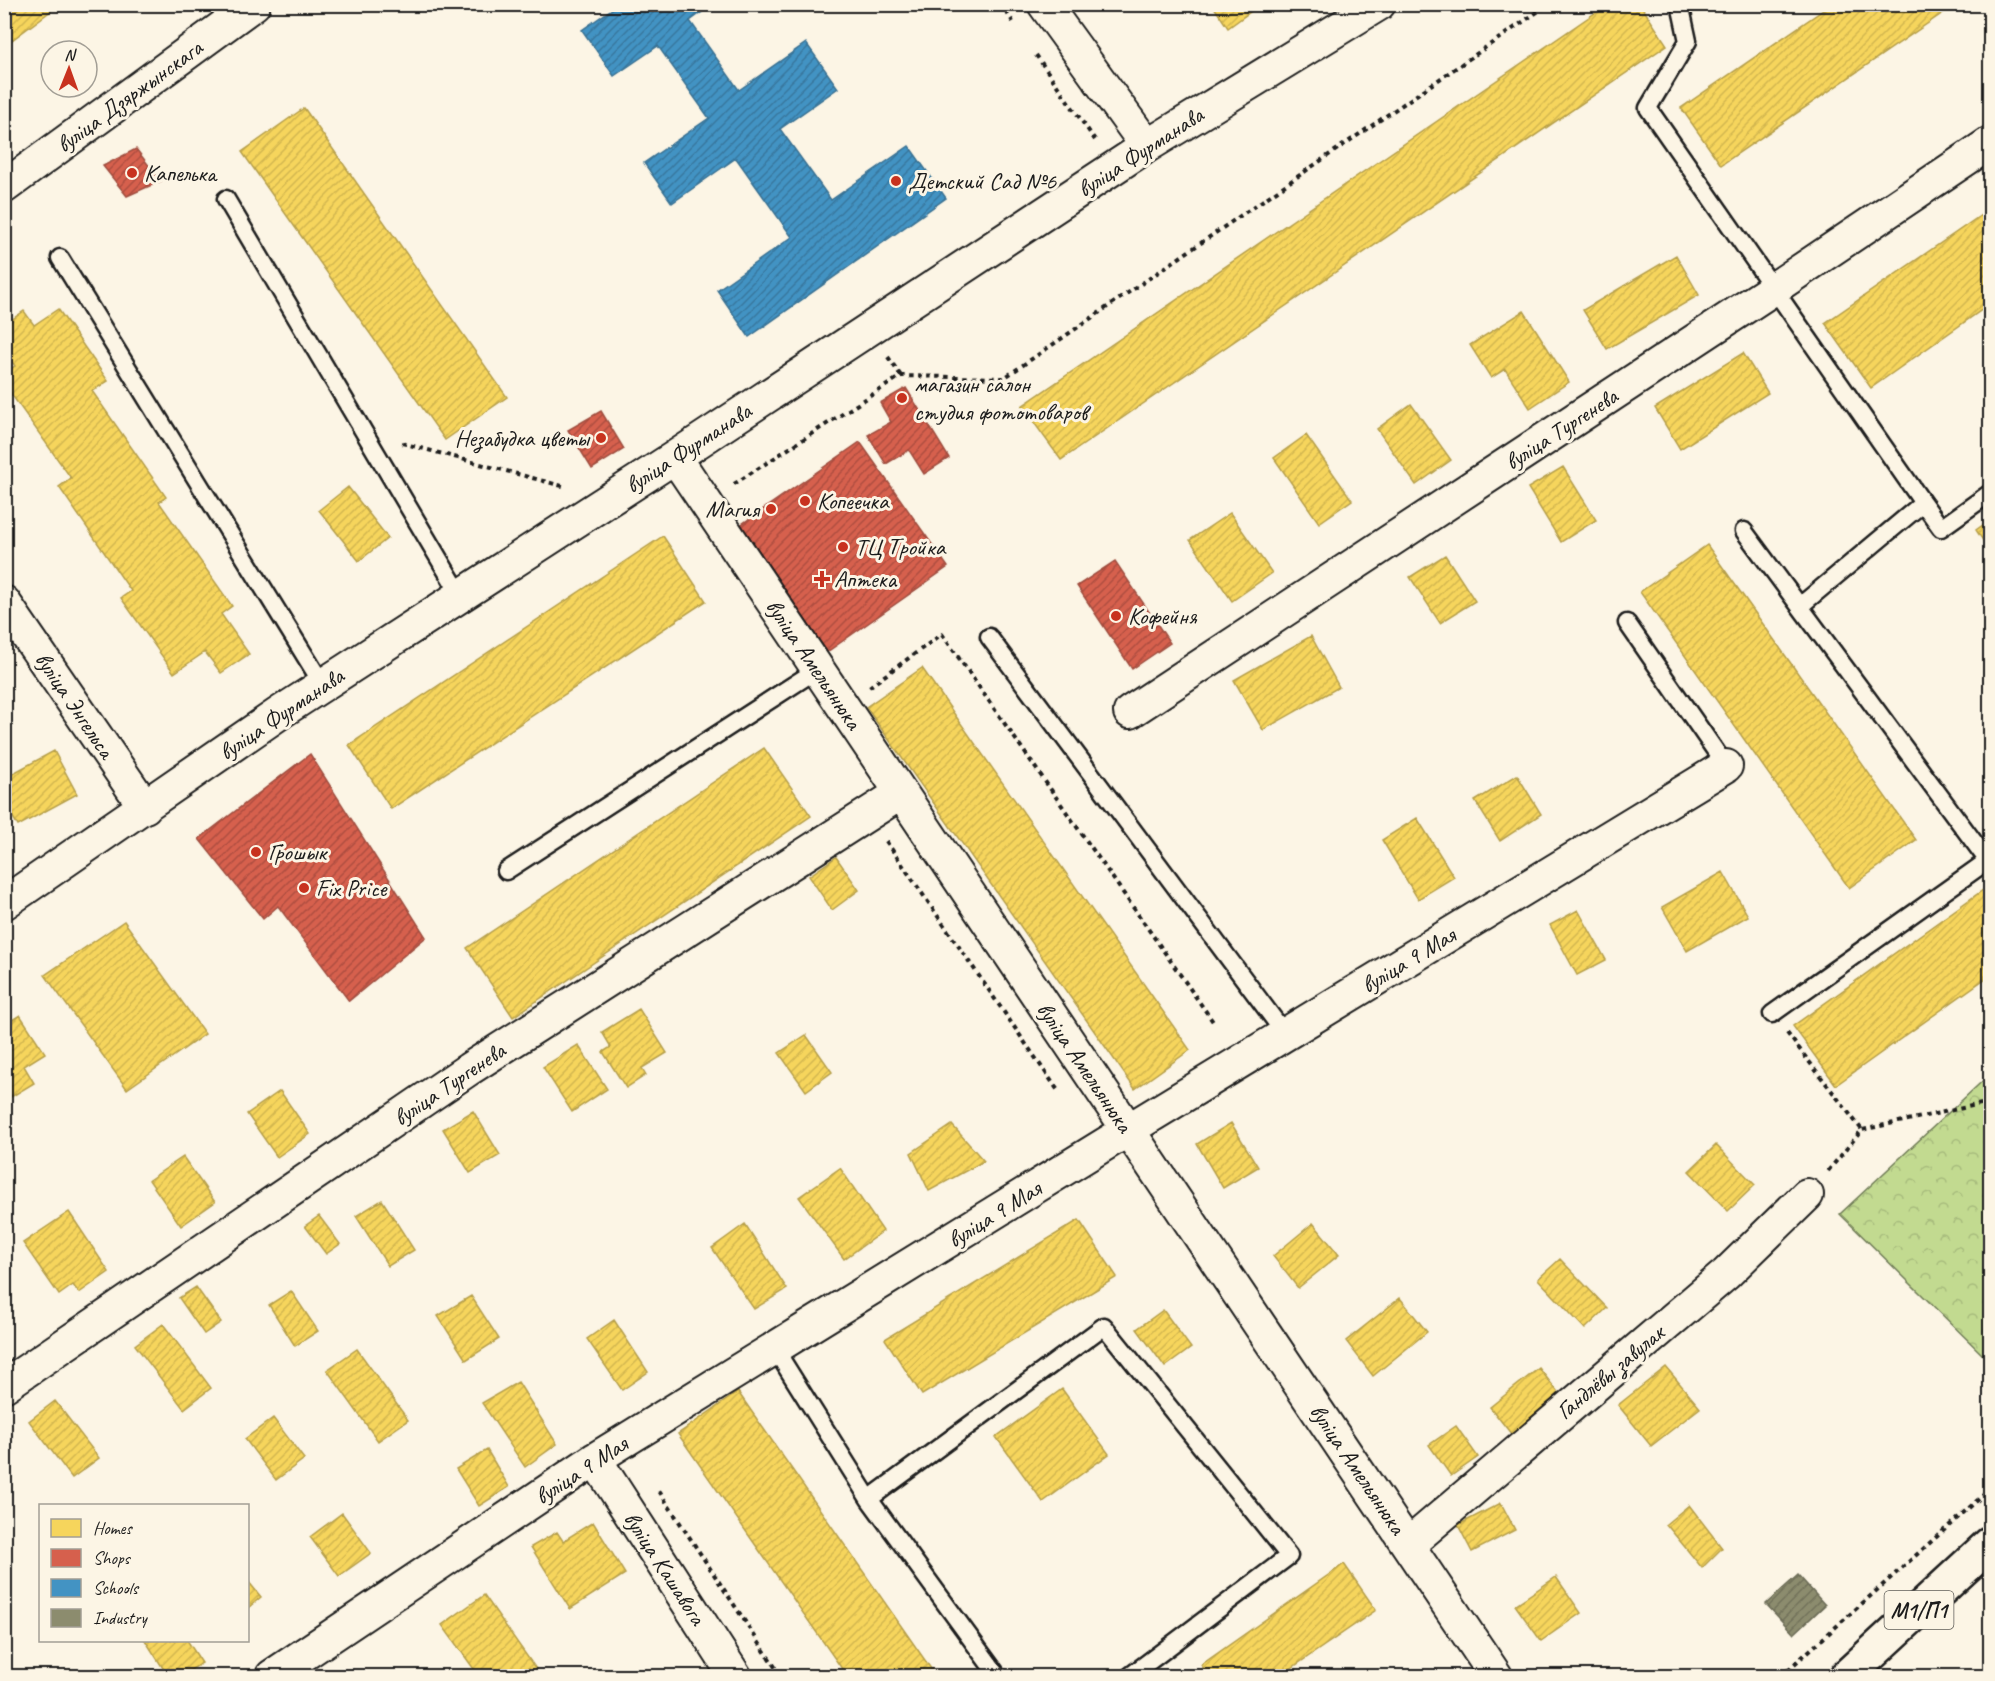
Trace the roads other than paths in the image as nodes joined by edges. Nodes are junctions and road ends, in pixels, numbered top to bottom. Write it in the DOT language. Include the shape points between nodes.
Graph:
graph roads {
  1 [pos="254,4"];
  2 [pos="1044,4"];
  3 [pos="1379,4"];
  4 [pos="1680,4"];
  5 [pos="1140,136"];
  6 [pos="1990,143"];
  7 [pos="4,187"];
  8 [pos="226,199"];
  9 [pos="60,258"];
  10 [pos="1773,289"];
  11 [pos="675,457"];
  12 [pos="1990,493"];
  13 [pos="1923,503"];
  14 [pos="1744,531"];
  15 [pos="460,596"];
  16 [pos="4,602"];
  17 [pos="1800,606"];
  18 [pos="1627,623"];
  19 [pos="988,637"];
  20 [pos="818,669"];
  21 [pos="323,685"];
  22 [pos="1130,712"];
  23 [pos="1726,766"];
  24 [pos="901,793"];
  25 [pos="144,807"];
  26 [pos="1989,860"];
  27 [pos="506,871"];
  28 [pos="4,903"];
  29 [pos="1772,1014"];
  30 [pos="1285,1034"];
  31 [pos="1128,1130"];
  32 [pos="1808,1195"];
  33 [pos="775,1349"];
  34 [pos="4,1386"];
  35 [pos="595,1459"];
  36 [pos="869,1499"];
  37 [pos="1408,1544"];
  38 [pos="1990,1544"];
  39 [pos="1491,1675"];
  40 [pos="272,1677"];
  41 [pos="735,1677"];
  42 [pos="998,1677"];
  43 [pos="1130,1677"];
  44 [pos="1847,1677"];
  1 -- 7 [label="street, вуліца Дзяржынскага"];
  2 -- 5 [label="street"];
  3 -- 5 [label="street, вуліца Фурманава"];
  4 -- 10 [label="lane" via="1688,41 1648,108"];
  5 -- 11 [label="street, вуліца Фурманава"];
  6 -- 10 [label="street, вуліца Тургенева"];
  8 -- 15 [label="lane"];
  9 -- 21 [label="lane"];
  10 -- 13 [label="lane"];
  10 -- 22 [label="street, вуліца Тургенева"];
  11 -- 15 [label="street, вуліца Фурманава"];
  11 -- 20 [label="street, вуліца Амельянюка"];
  12 -- 13 [label="lane" via="1941,528"];
  13 -- 17 [label="lane"];
  14 -- 17 [label="lane"];
  15 -- 21 [label="street, вуліца Фурманава"];
  16 -- 25 [label="street, вуліца Энгельса"];
  17 -- 26 [label="lane"];
  18 -- 23 [label="lane"];
  19 -- 30 [label="lane"];
  20 -- 24 [label="street, вуліца Амельянюка"];
  20 -- 27 [label="lane"];
  21 -- 25 [label="street, вуліца Фурманава"];
  23 -- 30 [label="street, вуліца 9 Мая"];
  24 -- 31 [label="street, вуліца Амельянюка"];
  24 -- 34 [label="street, вуліца Тургенева" via="469,1069"];
  25 -- 28 [label="street, вуліца Фурманава"];
  26 -- 29 [label="lane"];
  30 -- 31 [label="street, вуліца 9 Мая"];
  31 -- 33 [label="street, вуліца 9 Мая"];
  31 -- 37 [label="street, вуліца Амельянюка"];
  32 -- 37 [label="street, Гандлёвы завулак" via="1726,1274"];
  33 -- 35 [label="street, вуліца 9 Мая"];
  33 -- 36 [label="lane"];
  35 -- 40 [label="street, вуліца 9 Мая"];
  35 -- 41 [label="street, вуліца Кашавога"];
  36 -- 42 [label="lane"];
  36 -- 43 [label="lane" via="1104,1326 1289,1556"];
  37 -- 39 [label="street, вуліца Амельянюка"];
  38 -- 44 [label="main road, М1/П1"];
}
